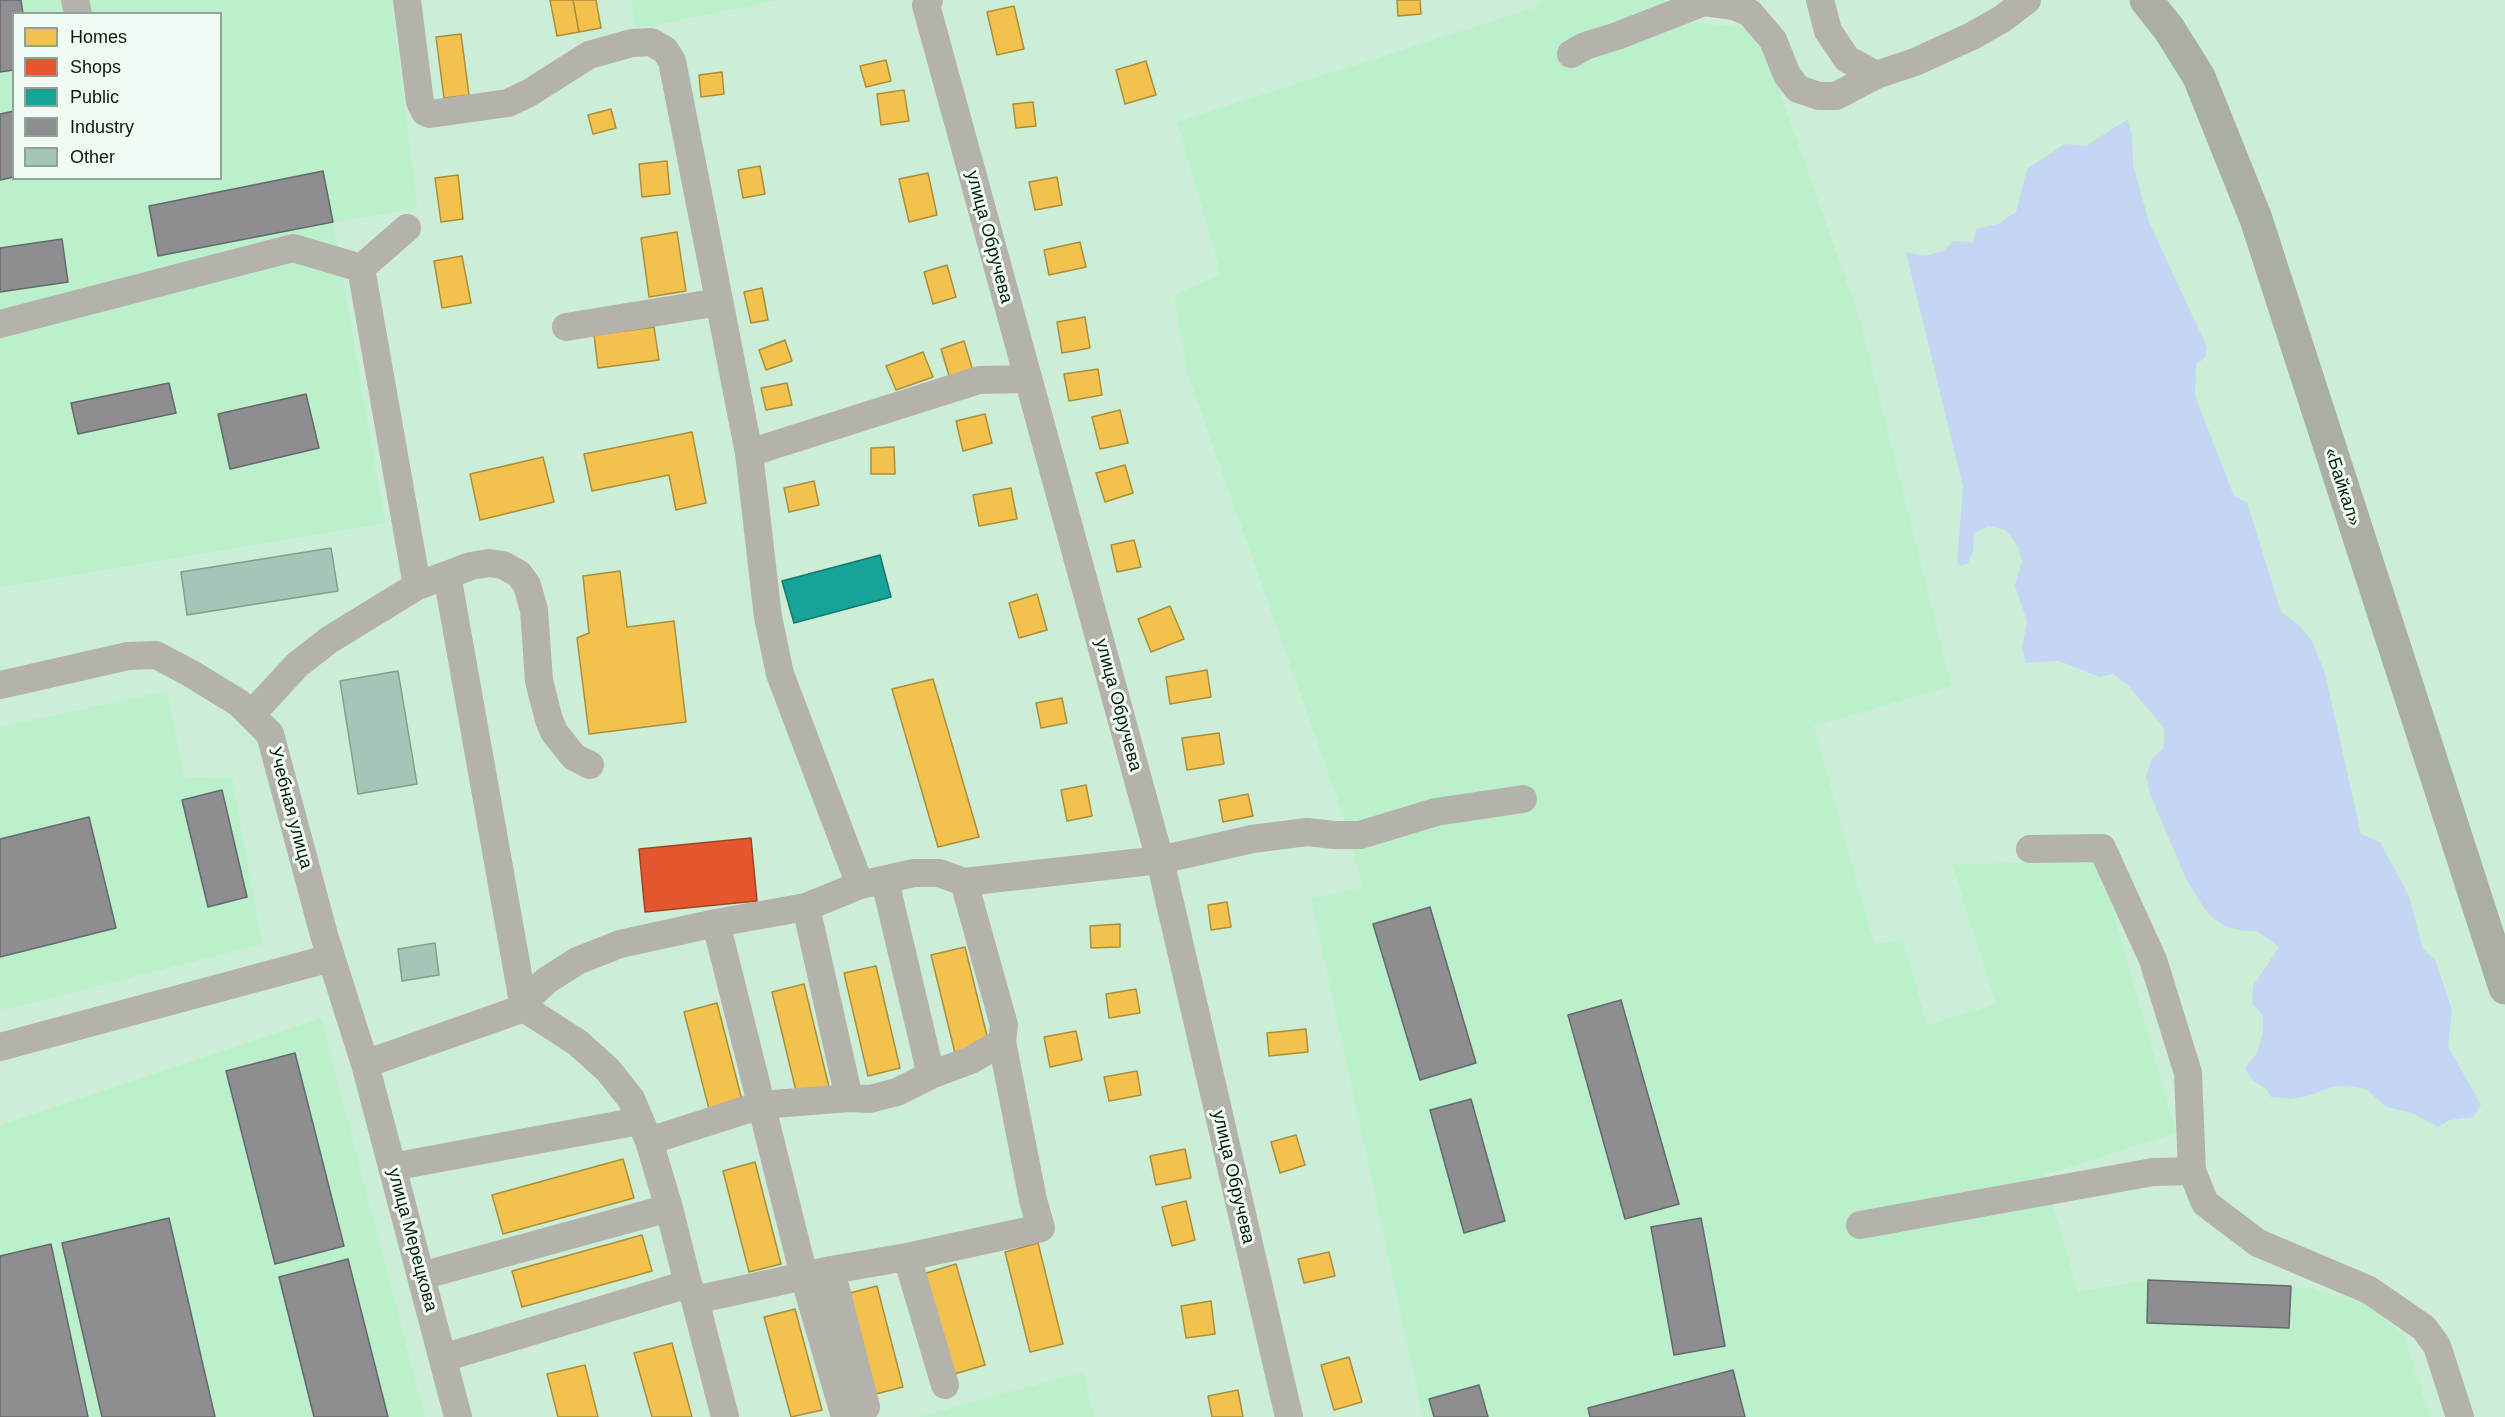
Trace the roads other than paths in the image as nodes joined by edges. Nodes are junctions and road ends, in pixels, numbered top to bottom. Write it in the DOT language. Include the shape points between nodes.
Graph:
graph roads {
  1 [pos="407,0"];
  2 [pos="929,0"];
  3 [pos="1820,0"];
  4 [pos="2027,0"];
  5 [pos="2146,0"];
  6 [pos="1571,54"];
  7 [pos="1876,75"];
  8 [pos="407,228"];
  9 [pos="362,268"];
  10 [pos="719,302"];
  11 [pos="0,324"];
  12 [pos="566,327"];
  13 [pos="1028,379"];
  14 [pos="748,453"];
  15 [pos="447,575"];
  16 [pos="417,586"];
  17 [pos="0,685"];
  18 [pos="251,715"];
  19 [pos="590,765"];
  20 [pos="1523,799"];
  21 [pos="2030,849"];
  22 [pos="1160,860"];
  23 [pos="964,882"];
  24 [pos="872,883"];
  25 [pos="806,907"];
  26 [pos="716,923"];
  27 [pos="331,958"];
  28 [pos="2505,988"];
  29 [pos="524,1008"];
  30 [pos="1002,1042"];
  31 [pos="0,1047"];
  32 [pos="365,1064"];
  33 [pos="931,1075"];
  34 [pos="849,1098"];
  35 [pos="761,1105"];
  36 [pos="644,1131"];
  37 [pos="392,1167"];
  38 [pos="2192,1171"];
  39 [pos="669,1208"];
  40 [pos="1860,1225"];
  41 [pos="907,1257"];
  42 [pos="831,1269"];
  43 [pos="421,1276"];
  44 [pos="804,1276"];
  45 [pos="691,1292"];
  46 [pos="443,1358"];
  47 [pos="945,1385"];
  48 [pos="855,1412"];
  49 [pos="458,1417"];
  50 [pos="725,1417"];
  51 [pos="1289,1417"];
  52 [pos="2460,1417"];
  1 -- 10 [label="street" via="420,102 425,112 436,114 508,102 589,55 632,43 651,42 665,50 672,61"];
  2 -- 13 [label="street, улица Обручева" via="926,5"];
  3 -- 7 [label="street" via="1828,31 1847,59"];
  4 -- 7 [label="street" via="1972,36"];
  5 -- 28 [label="highway, «Байкал»" via="2199,77 2256,219"];
  6 -- 7 [label="street" via="1704,2 1734,6 1750,13 1773,40 1787,75 1798,89 1819,96 1836,96"];
  8 -- 9 [label="street"];
  9 -- 11 [label="street" via="293,248"];
  9 -- 16 [label="street"];
  10 -- 12 [label="street"];
  10 -- 14 [label="street"];
  13 -- 14 [label="street" via="979,381"];
  13 -- 22 [label="street, улица Обручева"];
  14 -- 24 [label="street" via="768,617 780,674"];
  15 -- 16 [label="street"];
  15 -- 19 [label="street" via="489,563 519,574 527,585 534,609 536,661 549,720 574,757"];
  15 -- 29 [label="street"];
  16 -- 18 [label="street" via="329,640 297,665"];
  17 -- 18 [label="street, Учебная улица" via="128,656 156,656 190,673"];
  18 -- 27 [label="street, Учебная улица" via="270,734"];
  20 -- 22 [label="street" via="1436,812 1360,835 1307,832 1263,837"];
  21 -- 38 [label="street" via="2102,849 2153,960 2188,1073"];
  22 -- 23 [label="street"];
  22 -- 51 [label="street, улица Обручева"];
  23 -- 24 [label="street" via="939,873 914,873"];
  23 -- 30 [label="street" via="1004,1025"];
  24 -- 25 [label="street"];
  24 -- 33 [label="street"];
  25 -- 26 [label="street"];
  25 -- 34 [label="street"];
  26 -- 29 [label="street" via="620,944 577,961 546,981 528,998"];
  26 -- 35 [label="street"];
  27 -- 31 [label="street"];
  27 -- 32 [label="street, Учебная улица"];
  29 -- 32 [label="street"];
  29 -- 36 [label="street" via="578,1043 608,1070 632,1099"];
  30 -- 33 [label="street" via="971,1060"];
  30 -- 41 [label="street" via="1041,1228"];
  32 -- 37 [label="street, улица Мерецкова"];
  33 -- 34 [label="street" via="897,1092 870,1099"];
  34 -- 35 [label="street"];
  35 -- 36 [label="street"];
  35 -- 44 [label="street"];
  36 -- 37 [label="street"];
  36 -- 39 [label="street"];
  37 -- 43 [label="street, улица Мерецкова"];
  38 -- 40 [label="street" via="2153,1172"];
  38 -- 52 [label="street" via="2205,1203 2258,1243 2369,1290 2424,1328 2437,1346"];
  39 -- 43 [label="street"];
  39 -- 45 [label="street"];
  41 -- 42 [label="street"];
  41 -- 47 [label="street"];
  42 -- 44 [label="street"];
  42 -- 48 [label="street"];
  43 -- 46 [label="street, улица Мерецкова"];
  44 -- 45 [label="street"];
  44 -- 48 [label="street"];
  45 -- 46 [label="street"];
  45 -- 50 [label="street"];
  46 -- 49 [label="street, улица Мерецкова"];
}
